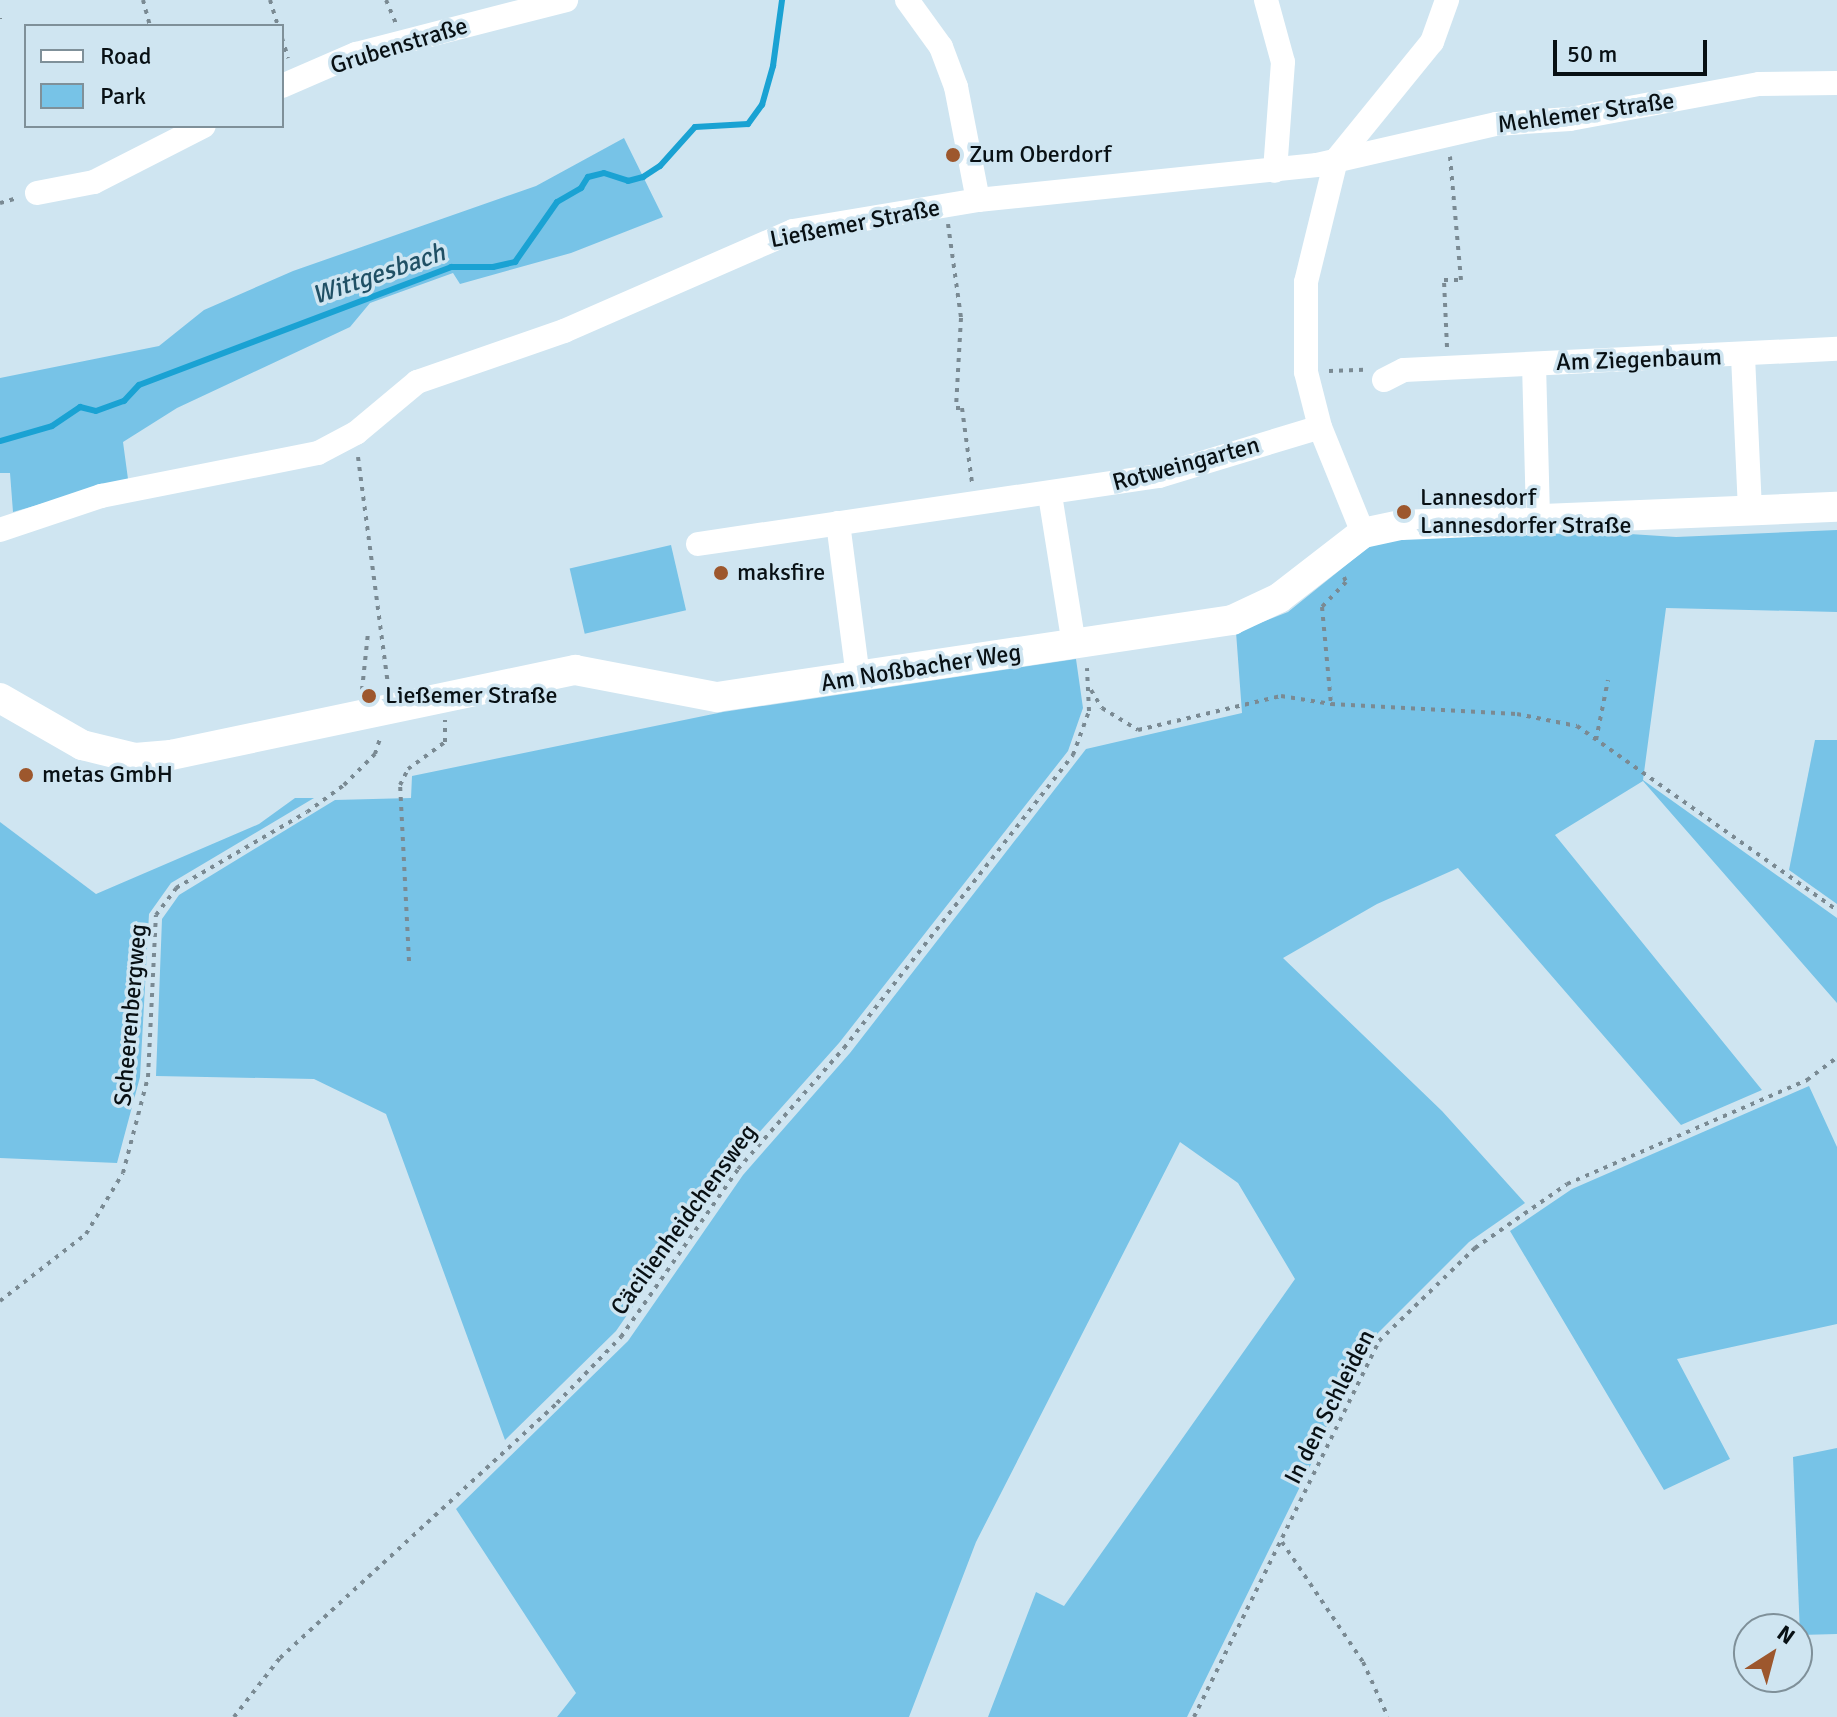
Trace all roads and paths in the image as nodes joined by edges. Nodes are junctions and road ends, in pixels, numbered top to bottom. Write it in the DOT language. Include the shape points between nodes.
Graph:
graph roads {
  1 [pos="143,0"];
  2 [pos="270,0"];
  3 [pos="566,0"];
  4 [pos="1266,0"];
  5 [pos="1447,0"];
  6 [pos="915,2"];
  7 [pos="149,24"];
  8 [pos="277,24"];
  9 [pos="1837,83"];
  10 [pos="284,85"];
  11 [pos="200,128"];
  12 [pos="1448,134"];
  13 [pos="1336,160"];
  14 [pos="1275,171"];
  15 [pos="37,193"];
  16 [pos="978,200"];
  17 [pos="945,206"];
  18 [pos="1837,349"];
  19 [pos="1743,356"];
  20 [pos="1534,364"];
  21 [pos="1448,369"];
  22 [pos="1306,372"];
  23 [pos="1384,380"];
  24 [pos="1320,427"];
  25 [pos="358,457"];
  26 [pos="1050,495"];
  27 [pos="975,502"];
  28 [pos="1837,507"];
  29 [pos="1750,511"];
  30 [pos="1538,518"];
  31 [pos="838,523"];
  32 [pos="0,530"];
  33 [pos="1363,533"];
  34 [pos="698,544"];
  35 [pos="1329,555"];
  36 [pos="368,633"];
  37 [pos="1074,645"];
  38 [pos="858,676"];
  39 [pos="1608,680"];
  40 [pos="1089,688"];
  41 [pos="0,698"];
  42 [pos="378,703"];
  43 [pos="1331,704"];
  44 [pos="1596,740"];
  45 [pos="445,742"];
  46 [pos="1837,910"];
  47 [pos="409,961"];
  48 [pos="1837,1057"];
  49 [pos="0,1301"];
  50 [pos="1282,1542"];
  51 [pos="234,1717"];
  52 [pos="1194,1717"];
  53 [pos="1388,1717"];
  1 -- 7 [label="path"];
  2 -- 8 [label="path"];
  3 -- 10 [label="street, Grubenstraße" via="356,54"];
  4 -- 14 [label="street" via="1283,62"];
  5 -- 13 [label="street" via="1432,42"];
  6 -- 16 [label="street" via="956,87"];
  9 -- 12 [label="street, Mehlemer Straße" via="1759,84 1570,119 1496,124"];
  11 -- 15 [label="street" via="94,182"];
  12 -- 13 [label="street, Mehlemer Straße"];
  12 -- 21 [label="path" via="1461,280 1444,280"];
  13 -- 14 [label="street, Ließemer Straße"];
  13 -- 22 [label="street" via="1306,282"];
  14 -- 16 [label="street, Ließemer Straße"];
  16 -- 17 [label="street, Ließemer Straße"];
  17 -- 27 [label="path" via="961,318 956,408 962,408"];
  17 -- 32 [label="street, Ließemer Straße" via="765,240 564,331 417,382 356,433 318,453 101,496"];
  18 -- 19 [label="street, Am Ziegenbaum"];
  19 -- 20 [label="street, Am Ziegenbaum"];
  19 -- 29 [label="street, Am Ziegenbaum"];
  20 -- 21 [label="street, Am Ziegenbaum"];
  20 -- 30 [label="street, Am Ziegenbaum"];
  21 -- 23 [label="street, Am Ziegenbaum" via="1404,370"];
  22 -- 23 [label="path" via="1371,369"];
  22 -- 24 [label="street"];
  24 -- 26 [label="street, Rotweingarten" via="1159,476"];
  24 -- 33 [label="street"];
  25 -- 42 [label="path, Scheerenbergweg" via="389,669"];
  26 -- 27 [label="street, Rotweingarten"];
  26 -- 37 [label="street"];
  27 -- 31 [label="street, Rotweingarten"];
  28 -- 29 [label="street, Am Noßbacher Weg"];
  29 -- 30 [label="street, Am Noßbacher Weg"];
  30 -- 33 [label="street, Am Noßbacher Weg" via="1429,523"];
  31 -- 34 [label="street, Rotweingarten"];
  31 -- 38 [label="street"];
  33 -- 35 [label="street, Am Noßbacher Weg"];
  35 -- 37 [label="street, Am Noßbacher Weg" via="1257,613"];
  35 -- 43 [label="path" via="1346,582 1322,607"];
  36 -- 42 [label="path"];
  37 -- 38 [label="street, Am Noßbacher Weg"];
  37 -- 40 [label="path, Cäcilienheidchensweg" via="1087,665"];
  38 -- 42 [label="street, Am Noßbacher Weg" via="717,697 575,670 421,700"];
  39 -- 44 [label="path"];
  40 -- 43 [label="path" via="1102,708 1138,730 1281,696"];
  40 -- 51 [label="path, Cäcilienheidchensweg" via="1084,733 1073,755 844,1048 738,1169 621,1337 557,1403 280,1658"];
  41 -- 42 [label="street, Am Noßbacher Weg" via="82,745 135,758 171,755"];
  42 -- 49 [label="path, Scheerenbergweg" via="375,754 344,785 176,888 156,915 148,1077 123,1173 86,1234"];
  43 -- 44 [label="path" via="1517,714 1577,726"];
  44 -- 46 [label="path"];
  45 -- 47 [label="path" via="408,769 400,785"];
  48 -- 50 [label="path, In den Schleiden" via="1807,1080 1567,1184 1475,1248 1379,1341"];
  50 -- 52 [label="path, In den Schleiden"];
  50 -- 53 [label="path" via="1363,1662"];
}
